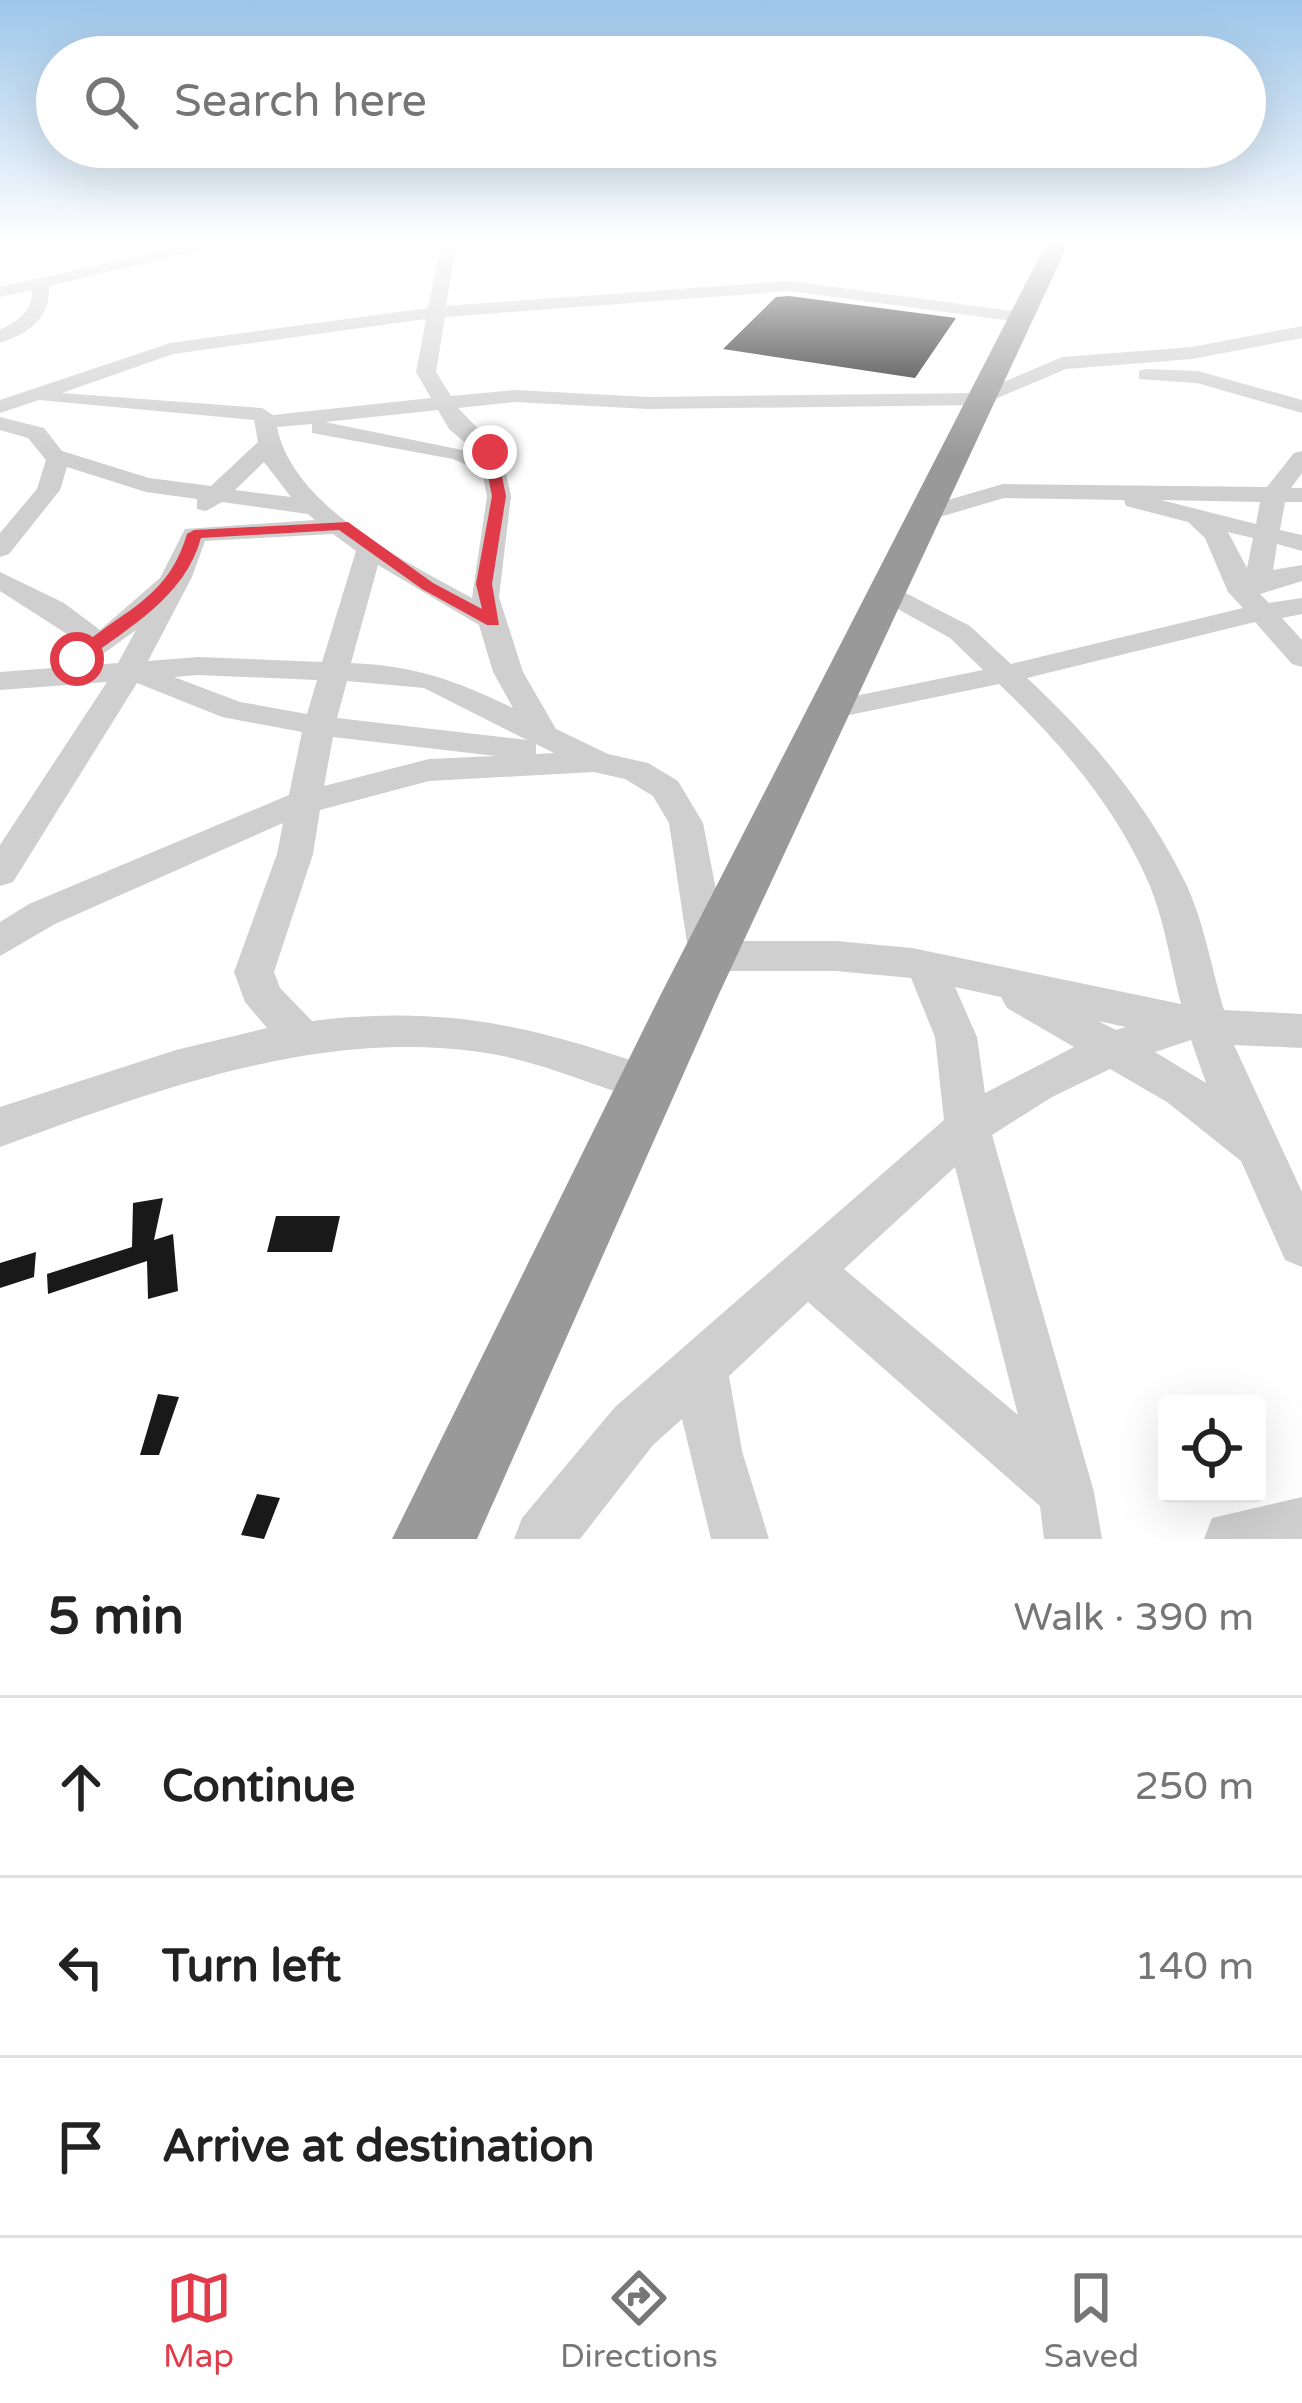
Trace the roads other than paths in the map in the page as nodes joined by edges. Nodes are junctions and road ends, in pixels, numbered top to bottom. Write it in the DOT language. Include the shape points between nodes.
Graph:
graph roads {
  1 [pos="38,312"];
  2 [pos="440,312"];
  3 [pos="989,312"];
  4 [pos="1023,312"];
  5 [pos="1021,316"];
  6 [pos="1302,332"];
  7 [pos="0,337"];
  8 [pos="1003,390"];
  9 [pos="0,393"];
  10 [pos="442,402"];
  11 [pos="1302,407"];
  12 [pos="12,415"];
  13 [pos="292,420"];
  14 [pos="268,433"];
  15 [pos="56,456"];
  16 [pos="1302,458"];
  17 [pos="493,468"];
  18 [pos="1104,493"];
  19 [pos="213,494"];
  20 [pos="1302,495"];
  21 [pos="1274,497"];
  22 [pos="317,508"];
  23 [pos="926,514"];
  24 [pos="1198,520"];
  25 [pos="343,526"];
  26 [pos="194,534"];
  27 [pos="1264,535"];
  28 [pos="1302,543"];
  29 [pos="370,546"];
  30 [pos="0,549"];
  31 [pos="1302,573"];
  32 [pos="178,577"];
  33 [pos="0,580"];
  34 [pos="888,592"];
  35 [pos="1276,601"];
  36 [pos="493,621"];
  37 [pos="100,643"];
  38 [pos="1302,658"];
  39 [pos="129,669"];
  40 [pos="335,670"];
  41 [pos="1006,674"];
  42 [pos="51,675"];
  43 [pos="0,681"];
  44 [pos="0,707"];
  45 [pos="830,710"];
  46 [pos="320,725"];
  47 [pos="542,732"];
  48 [pos="586,756"];
  49 [pos="302,803"];
  50 [pos="0,873"];
  51 [pos="66,904"];
  52 [pos="0,916"];
  53 [pos="0,941"];
  54 [pos="709,956"];
  55 [pos="926,966"];
  56 [pos="992,983"];
  57 [pos="1200,1023"];
  58 [pos="1297,1032"];
  59 [pos="304,1040"];
  60 [pos="1114,1048"];
  61 [pos="647,1084"];
  62 [pos="0,1127"];
  63 [pos="967,1127"];
  64 [pos="1258,1151"];
  65 [pos="1302,1244"];
  66 [pos="806,1268"];
  67 [pos="701,1368"];
  68 [pos="1070,1515"];
  69 [pos="1302,1526"];
  70 [pos="434,1539"];
  71 [pos="543,1539"];
  72 [pos="740,1539"];
  73 [pos="1233,1539"];
  1 -- 7 [label="street"];
  2 -- 10 [label="street" via="425,373"];
  2 -- 12 [label="street" via="170,349"];
  3 -- 5 [label="street"];
  4 -- 5 [label="highway"];
  5 -- 8 [label="highway"];
  6 -- 8 [label="street" via="1192,353 1062,363"];
  8 -- 10 [label="street"];
  8 -- 11 [label="street" via="1110,373 1189,376"];
  8 -- 23 [label="highway"];
  9 -- 12 [label="street"];
  10 -- 13 [label="street"];
  10 -- 17 [label="street" via="490,452"];
  12 -- 14 [label="street" via="141,403 251,410 262,414"];
  12 -- 15 [label="street"];
  13 -- 14 [label="street"];
  13 -- 17 [label="street" via="459,453"];
  14 -- 19 [label="street"];
  14 -- 22 [label="street" via="272,456"];
  15 -- 19 [label="street" via="136,483"];
  15 -- 30 [label="street" via="54,481"];
  16 -- 21 [label="street"];
  17 -- 36 [label="street" via="499,496 484,584"];
  18 -- 21 [label="street"];
  18 -- 23 [label="street" via="986,493"];
  18 -- 24 [label="street"];
  19 -- 22 [label="street"];
  19 -- 26 [label="street"];
  20 -- 21 [label="street"];
  21 -- 27 [label="street"];
  22 -- 25 [label="street"];
  23 -- 34 [label="highway"];
  24 -- 27 [label="street"];
  24 -- 35 [label="street"];
  25 -- 26 [label="street"];
  25 -- 29 [label="street"];
  26 -- 32 [label="street"];
  27 -- 28 [label="street"];
  27 -- 35 [label="street"];
  29 -- 36 [label="street"];
  29 -- 40 [label="street"];
  31 -- 35 [label="street"];
  32 -- 37 [label="street"];
  32 -- 39 [label="street"];
  33 -- 37 [label="street"];
  34 -- 41 [label="street" via="951,625"];
  34 -- 45 [label="highway"];
  35 -- 38 [label="street"];
  35 -- 41 [label="street"];
  36 -- 47 [label="street" via="508,672"];
  37 -- 42 [label="street"];
  39 -- 40 [label="street"];
  39 -- 42 [label="street"];
  39 -- 46 [label="street" via="233,710"];
  39 -- 50 [label="street"];
  40 -- 46 [label="street"];
  40 -- 47 [label="street" via="421,677"];
  41 -- 45 [label="street"];
  41 -- 57 [label="street" via="1091,761 1152,854 1188,945"];
  42 -- 43 [label="street"];
  42 -- 44 [label="street"];
  45 -- 54 [label="highway"];
  46 -- 48 [label="street"];
  46 -- 49 [label="street"];
  47 -- 48 [label="street"];
  48 -- 49 [label="street" via="428,770"];
  48 -- 54 [label="street" via="655,779 678,804"];
  49 -- 51 [label="street"];
  49 -- 59 [label="street" via="295,854 254,984"];
  51 -- 52 [label="street"];
  51 -- 53 [label="street"];
  54 -- 55 [label="street" via="822,955"];
  54 -- 61 [label="highway"];
  55 -- 56 [label="street"];
  55 -- 63 [label="street" via="956,1036"];
  56 -- 57 [label="street"];
  56 -- 60 [label="street"];
  57 -- 58 [label="street"];
  57 -- 60 [label="street"];
  57 -- 64 [label="street"];
  59 -- 61 [label="street" via="422,1030 484,1035"];
  59 -- 62 [label="street" via="236,1051"];
  60 -- 63 [label="street"];
  60 -- 64 [label="street" via="1182,1089"];
  61 -- 70 [label="highway"];
  63 -- 66 [label="street"];
  63 -- 68 [label="street"];
  64 -- 65 [label="street"];
  66 -- 67 [label="street"];
  66 -- 68 [label="street"];
  67 -- 71 [label="street" via="634,1426"];
  67 -- 72 [label="street"];
  69 -- 73 [label="street"];
}
